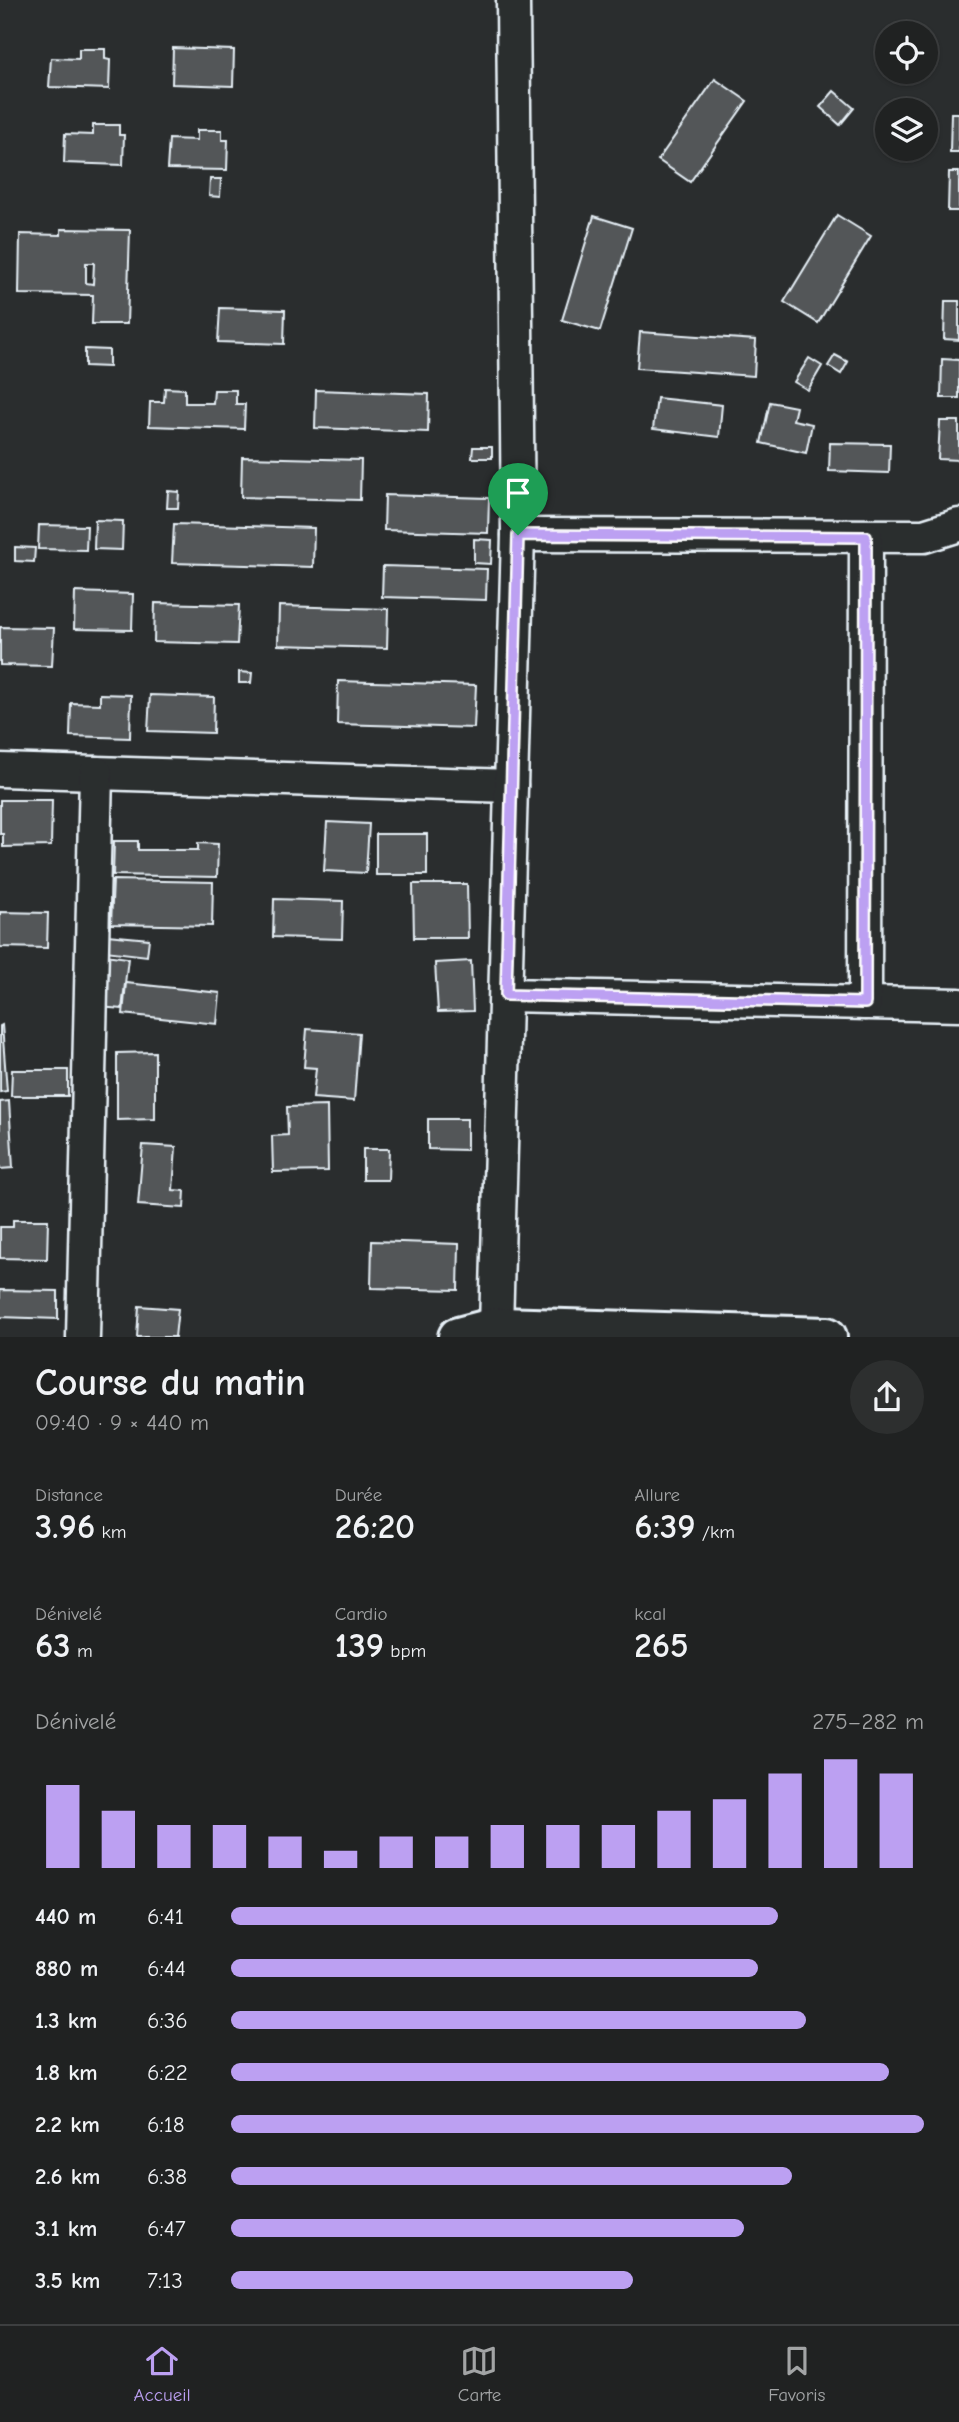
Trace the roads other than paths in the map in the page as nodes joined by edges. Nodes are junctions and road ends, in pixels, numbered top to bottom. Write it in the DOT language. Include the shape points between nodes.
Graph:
graph roads {
  1 [pos="513,0"];
  2 [pos="959,524"];
  3 [pos="518,535"];
  4 [pos="866,537"];
  5 [pos="0,770"];
  6 [pos="96,773"];
  7 [pos="511,786"];
  8 [pos="506,995"];
  9 [pos="865,1003"];
  10 [pos="959,1005"];
  11 [pos="496,1327"];
  12 [pos="83,1337"];
  13 [pos="458,1337"];
  14 [pos="827,1337"];
  1 -- 3 [label="street"];
  2 -- 4 [label="street" via="924,536"];
  3 -- 4 [label="street"];
  3 -- 7 [label="street"];
  4 -- 9 [label="street"];
  5 -- 6 [label="street"];
  6 -- 7 [label="street"];
  6 -- 12 [label="street"];
  7 -- 8 [label="street"];
  8 -- 9 [label="street"];
  8 -- 11 [label="street"];
  9 -- 10 [label="street"];
  11 -- 13 [label="main road"];
  11 -- 14 [label="main road"];
}
